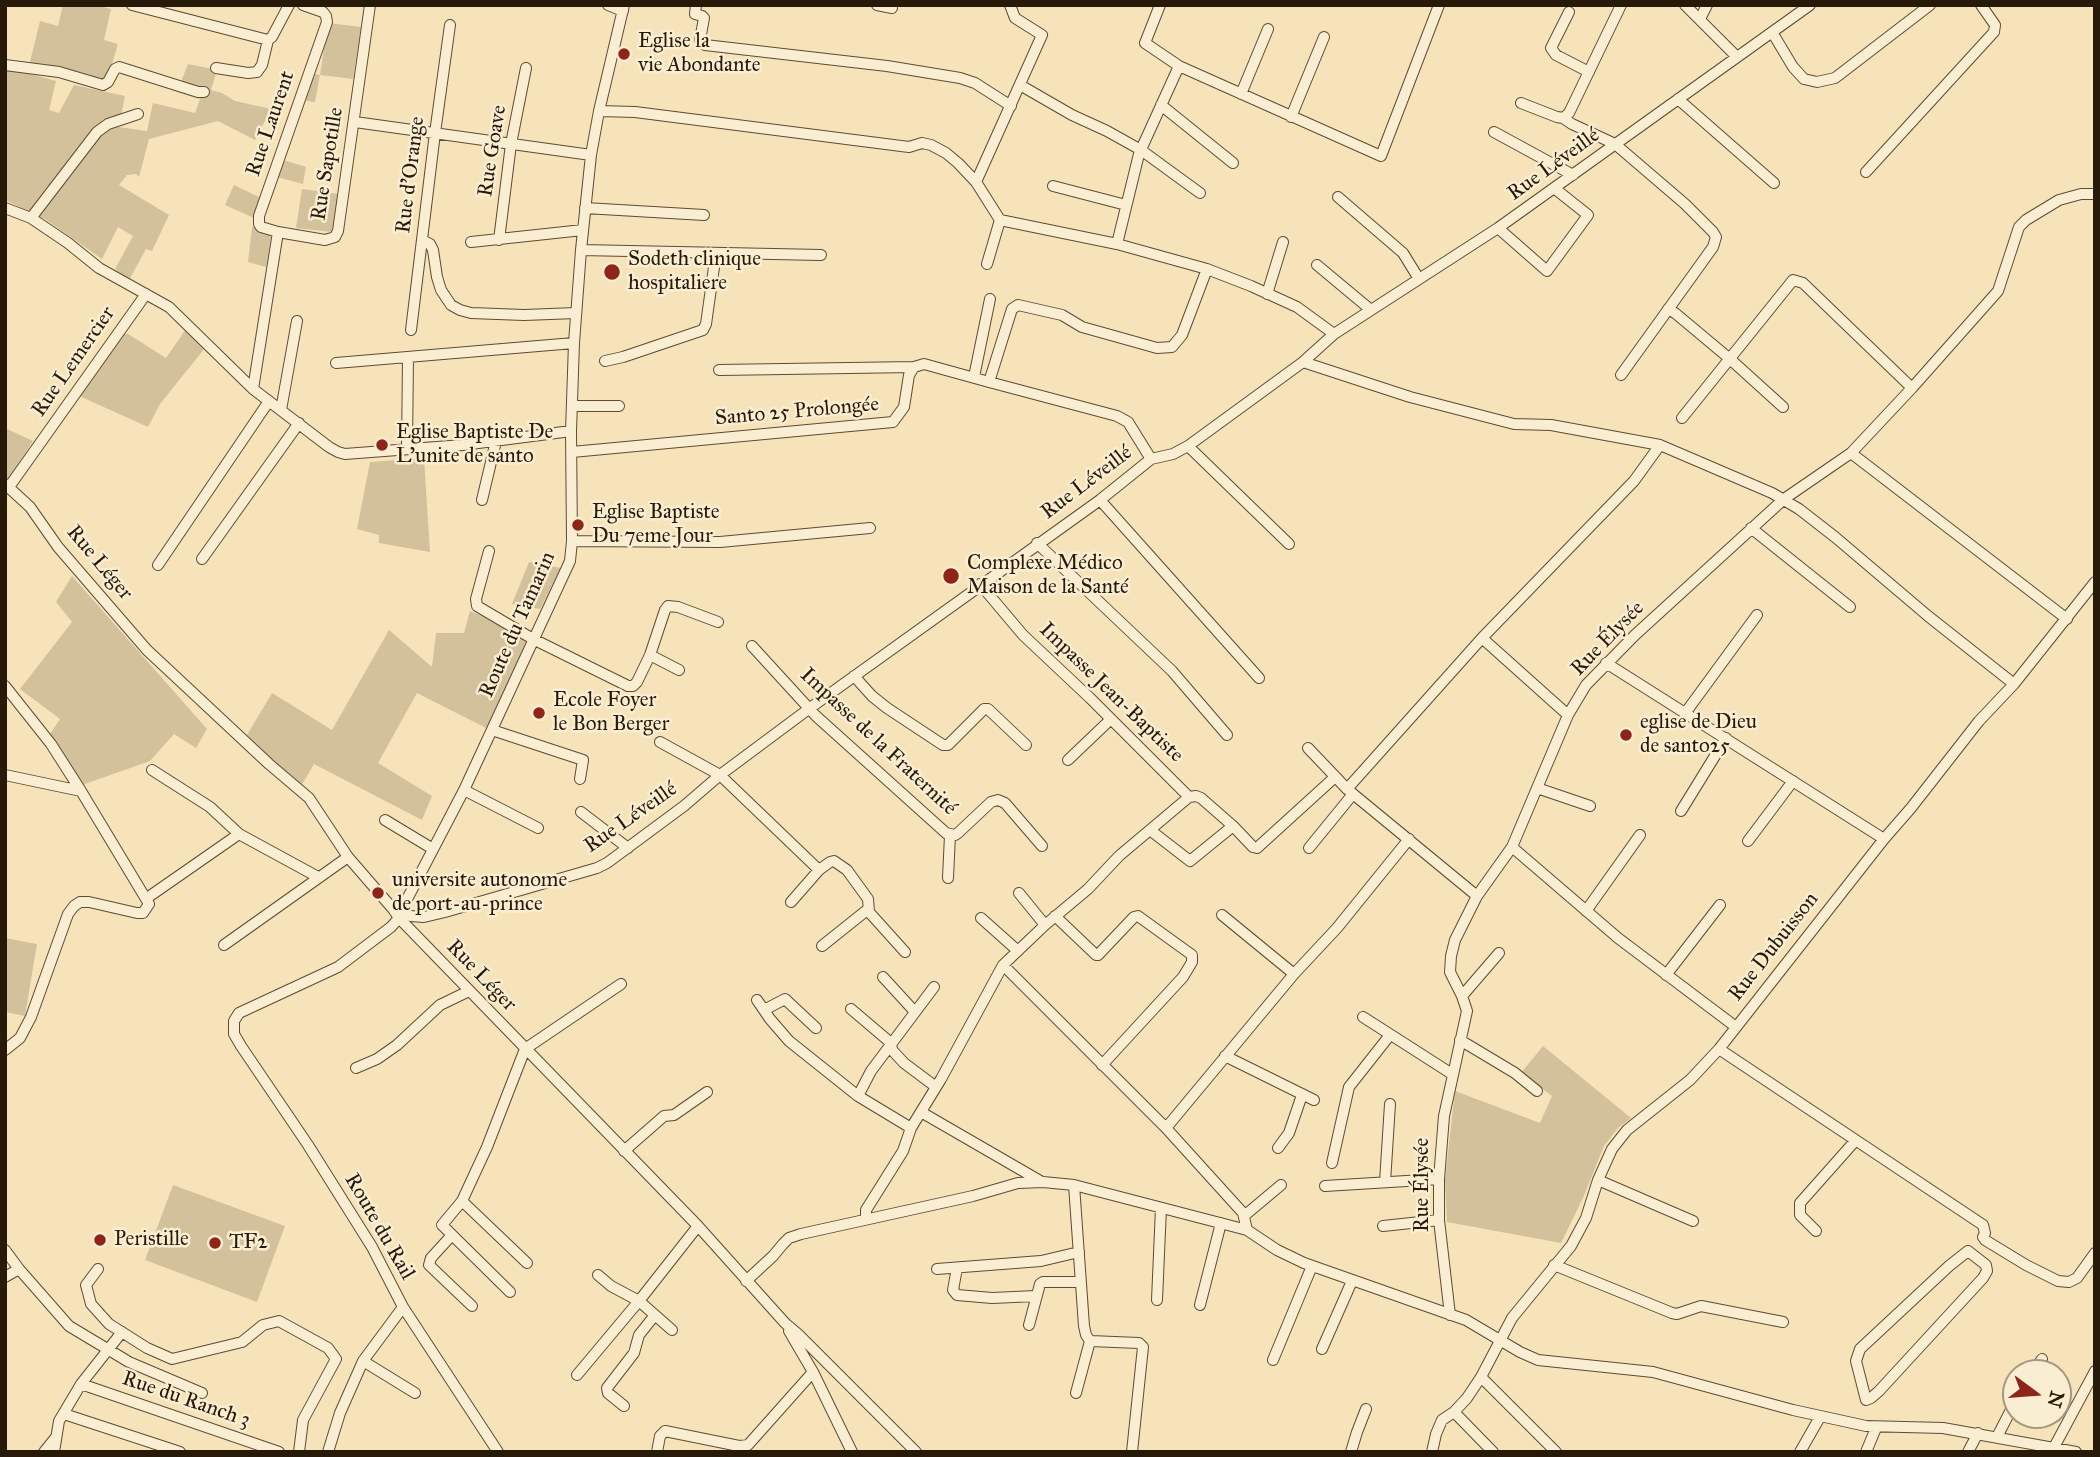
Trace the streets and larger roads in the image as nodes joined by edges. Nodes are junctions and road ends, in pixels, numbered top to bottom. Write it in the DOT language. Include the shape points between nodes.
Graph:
graph roads {
  1 [pos="132,5"];
  2 [pos="289,5"];
  3 [pos="303,5"];
  4 [pos="370,5"];
  5 [pos="608,5"];
  6 [pos="696,5"];
  7 [pos="877,5"];
  8 [pos="1010,5"];
  9 [pos="1160,5"];
  10 [pos="1439,5"];
  11 [pos="1621,5"];
  12 [pos="1685,5"];
  13 [pos="1707,5"];
  14 [pos="1810,5"];
  15 [pos="1930,5"];
  16 [pos="1981,5"];
  17 [pos="624,8"];
  18 [pos="892,8"];
  19 [pos="1569,12"];
  20 [pos="1700,19"];
  21 [pos="450,25"];
  22 [pos="1268,29"];
  23 [pos="1772,32"];
  24 [pos="1324,37"];
  25 [pos="268,40"];
  26 [pos="1737,57"];
  27 [pos="5,65"];
  28 [pos="1179,66"];
  29 [pos="216,68"];
  30 [pos="526,68"];
  31 [pos="1589,72"];
  32 [pos="1020,85"];
  33 [pos="204,92"];
  34 [pos="1241,94"];
  35 [pos="1678,99"];
  36 [pos="1521,103"];
  37 [pos="1011,106"];
  38 [pos="1161,106"];
  39 [pos="599,111"];
  40 [pos="138,114"];
  41 [pos="1291,117"];
  42 [pos="1563,118"];
  43 [pos="355,122"];
  44 [pos="1494,132"];
  45 [pos="435,133"];
  46 [pos="511,144"];
  47 [pos="1615,144"];
  48 [pos="1141,150"];
  49 [pos="591,155"];
  50 [pos="1233,163"];
  51 [pos="1866,172"];
  52 [pos="1573,175"];
  53 [pos="976,182"];
  54 [pos="1774,183"];
  55 [pos="1054,186"];
  56 [pos="1554,188"];
  57 [pos="1200,193"];
  58 [pos="2095,194"];
  59 [pos="1338,197"];
  60 [pos="1126,205"];
  61 [pos="5,208"];
  62 [pos="585,208"];
  63 [pos="704,215"];
  64 [pos="31,218"];
  65 [pos="1000,220"];
  66 [pos="1498,228"];
  67 [pos="583,230"];
  68 [pos="278,232"];
  69 [pos="422,240"];
  70 [pos="499,240"];
  71 [pos="471,242"];
  72 [pos="1283,242"];
  73 [pos="1117,244"];
  74 [pos="581,250"];
  75 [pos="716,253"];
  76 [pos="821,255"];
  77 [pos="987,264"];
  78 [pos="1317,265"];
  79 [pos="1207,269"];
  80 [pos="1419,279"];
  81 [pos="146,294"];
  82 [pos="1268,294"];
  83 [pos="990,299"];
  84 [pos="1668,309"];
  85 [pos="1371,310"];
  86 [pos="576,313"];
  87 [pos="297,321"];
  88 [pos="411,330"];
  89 [pos="1334,334"];
  90 [pos="573,343"];
  91 [pos="408,357"];
  92 [pos="1730,359"];
  93 [pos="605,361"];
  94 [pos="1303,362"];
  95 [pos="336,363"];
  96 [pos="914,367"];
  97 [pos="719,370"];
  98 [pos="1621,375"];
  99 [pos="974,377"];
  100 [pos="989,382"];
  101 [pos="1912,388"];
  102 [pos="253,389"];
  103 [pos="269,401"];
  104 [pos="572,406"];
  105 [pos="619,406"];
  106 [pos="1783,407"];
  107 [pos="281,410"];
  108 [pos="1682,418"];
  109 [pos="299,423"];
  110 [pos="571,431"];
  111 [pos="496,441"];
  112 [pos="1660,445"];
  113 [pos="1188,446"];
  114 [pos="407,449"];
  115 [pos="572,452"];
  116 [pos="1851,453"];
  117 [pos="1151,459"];
  118 [pos="7,486"];
  119 [pos="1784,499"];
  120 [pos="482,500"];
  121 [pos="1100,500"];
  122 [pos="870,528"];
  123 [pos="1751,528"];
  124 [pos="572,541"];
  125 [pos="1037,543"];
  126 [pos="1289,544"];
  127 [pos="489,551"];
  128 [pos="202,559"];
  129 [pos="158,565"];
  130 [pos="2095,582"];
  131 [pos="981,584"];
  132 [pos="1850,607"];
  133 [pos="1757,615"];
  134 [pos="2067,619"];
  135 [pos="718,622"];
  136 [pos="1482,638"];
  137 [pos="533,639"];
  138 [pos="752,646"];
  139 [pos="650,655"];
  140 [pos="1606,663"];
  141 [pos="679,670"];
  142 [pos="855,676"];
  143 [pos="1258,678"];
  144 [pos="2014,684"];
  145 [pos="7,691"];
  146 [pos="810,708"];
  147 [pos="1686,712"];
  148 [pos="1567,715"];
  149 [pos="1111,719"];
  150 [pos="492,730"];
  151 [pos="1227,735"];
  152 [pos="1726,738"];
  153 [pos="660,742"];
  154 [pos="1026,745"];
  155 [pos="1308,748"];
  156 [pos="1068,760"];
  157 [pos="152,770"];
  158 [pos="5,775"];
  159 [pos="720,775"];
  160 [pos="1335,777"];
  161 [pos="580,779"];
  162 [pos="1793,781"];
  163 [pos="1537,788"];
  164 [pos="464,790"];
  165 [pos="81,791"];
  166 [pos="1350,791"];
  167 [pos="1189,797"];
  168 [pos="1590,806"];
  169 [pos="1681,811"];
  170 [pos="580,812"];
  171 [pos="386,820"];
  172 [pos="1233,825"];
  173 [pos="538,828"];
  174 [pos="1150,830"];
  175 [pos="239,834"];
  176 [pos="950,835"];
  177 [pos="1640,835"];
  178 [pos="1409,839"];
  179 [pos="1884,839"];
  180 [pos="1748,841"];
  181 [pos="1042,846"];
  182 [pos="1512,847"];
  183 [pos="628,848"];
  184 [pos="433,849"];
  185 [pos="1309,849"];
  186 [pos="348,857"];
  187 [pos="819,870"];
  188 [pos="318,877"];
  189 [pos="948,877"];
  190 [pos="1019,892"];
  191 [pos="1477,896"];
  192 [pos="791,902"];
  193 [pos="147,904"];
  194 [pos="1720,905"];
  195 [pos="867,910"];
  196 [pos="1586,911"];
  197 [pos="1223,915"];
  198 [pos="400,916"];
  199 [pos="1055,916"];
  200 [pos="981,919"];
  201 [pos="1045,925"];
  202 [pos="224,945"];
  203 [pos="822,946"];
  204 [pos="1018,951"];
  205 [pos="905,952"];
  206 [pos="1500,953"];
  207 [pos="1003,965"];
  208 [pos="1294,974"];
  209 [pos="1666,975"];
  210 [pos="883,977"];
  211 [pos="621,984"];
  212 [pos="934,987"];
  213 [pos="469,991"];
  214 [pos="1462,996"];
  215 [pos="757,1000"];
  216 [pos="851,1009"];
  217 [pos="764,1010"];
  218 [pos="915,1012"];
  219 [pos="1363,1017"];
  220 [pos="234,1021"];
  221 [pos="1736,1027"];
  222 [pos="816,1028"];
  223 [pos="1390,1035"];
  224 [pos="1460,1040"];
  225 [pos="891,1043"];
  226 [pos="525,1049"];
  227 [pos="1720,1049"];
  228 [pos="5,1050"];
  229 [pos="1225,1056"];
  230 [pos="1102,1065"];
  231 [pos="356,1068"];
  232 [pos="1452,1074"];
  233 [pos="936,1087"];
  234 [pos="1537,1091"];
  235 [pos="707,1092"];
  236 [pos="1302,1094"];
  237 [pos="858,1096"];
  238 [pos="1314,1100"];
  239 [pos="1390,1104"];
  240 [pos="921,1112"];
  241 [pos="911,1128"];
  242 [pos="1166,1128"];
  243 [pos="1855,1141"];
  244 [pos="1278,1148"];
  245 [pos="624,1151"];
  246 [pos="1332,1163"];
  247 [pos="1439,1179"];
  248 [pos="1598,1180"];
  249 [pos="1043,1182"];
  250 [pos="1385,1182"];
  251 [pos="1074,1185"];
  252 [pos="1281,1185"];
  253 [pos="1325,1186"];
  254 [pos="462,1201"];
  255 [pos="1161,1208"];
  256 [pos="1244,1216"];
  257 [pos="866,1219"];
  258 [pos="1439,1220"];
  259 [pos="1693,1221"];
  260 [pos="1221,1223"];
  261 [pos="698,1226"];
  262 [pos="1383,1226"];
  263 [pos="1247,1230"];
  264 [pos="1816,1231"];
  265 [pos="452,1235"];
  266 [pos="1983,1237"];
  267 [pos="5,1250"];
  268 [pos="1968,1251"];
  269 [pos="1079,1252"];
  270 [pos="2095,1253"];
  271 [pos="527,1262"];
  272 [pos="1554,1265"];
  273 [pos="1312,1266"];
  274 [pos="957,1268"];
  275 [pos="19,1269"];
  276 [pos="98,1269"];
  277 [pos="937,1269"];
  278 [pos="598,1275"];
  279 [pos="5,1277"];
  280 [pos="746,1281"];
  281 [pos="1352,1281"];
  282 [pos="1081,1282"];
  283 [pos="510,1292"];
  284 [pos="1036,1296"];
  285 [pos="1157,1300"];
  286 [pos="639,1301"];
  287 [pos="1200,1304"];
  288 [pos="472,1306"];
  289 [pos="403,1307"];
  290 [pos="655,1315"];
  291 [pos="1450,1315"];
  292 [pos="785,1322"];
  293 [pos="1783,1322"];
  294 [pos="1029,1325"];
  295 [pos="673,1330"];
  296 [pos="122,1332"];
  297 [pos="1499,1340"];
  298 [pos="1090,1341"];
  299 [pos="109,1349"];
  300 [pos="1322,1349"];
  301 [pos="1273,1360"];
  302 [pos="363,1361"];
  303 [pos="2095,1371"];
  304 [pos="814,1372"];
  305 [pos="577,1375"];
  306 [pos="1481,1377"];
  307 [pos="81,1384"];
  308 [pos="1076,1392"];
  309 [pos="202,1393"];
  310 [pos="415,1393"];
  311 [pos="624,1406"];
  312 [pos="1366,1409"];
  313 [pos="1454,1412"];
  314 [pos="64,1414"];
  315 [pos="1820,1417"];
  316 [pos="2002,1427"];
  317 [pos="1876,1428"];
  318 [pos="1978,1433"];
  319 [pos="57,1437"];
  320 [pos="1997,1437"];
  321 [pos="2053,1450"];
  322 [pos="330,1451"];
  323 [pos="44,1452"];
  324 [pos="54,1452"];
  325 [pos="180,1452"];
  326 [pos="279,1452"];
  327 [pos="299,1452"];
  328 [pos="498,1452"];
  329 [pos="657,1452"];
  330 [pos="852,1452"];
  331 [pos="916,1452"];
  332 [pos="1132,1452"];
  333 [pos="1351,1452"];
  334 [pos="1432,1452"];
  335 [pos="1493,1452"];
  336 [pos="1556,1452"];
  337 [pos="1800,1452"];
  338 [pos="1866,1452"];
  339 [pos="1968,1452"];
  340 [pos="2076,1452"];
  1 -- 25 [label="street"];
  2 -- 25 [label="street"];
  3 -- 68 [label="street, Rue Laurent" via="326,16 259,216 261,227"];
  4 -- 43 [label="street, Rue Sapotille"];
  5 -- 17 [label="street"];
  6 -- 37 [label="street" via="695,14 704,18 700,40 705,45 960,78"];
  7 -- 18 [label="street"];
  8 -- 32 [label="street" via="1015,18 1042,35"];
  9 -- 28 [label="street" via="1145,43"];
  10 -- 41 [label="street" via="1381,156"];
  11 -- 31 [label="street"];
  12 -- 20 [label="street"];
  13 -- 20 [label="street"];
  14 -- 23 [label="street, Rue Léveillé"];
  15 -- 23 [label="street" via="1835,78 1817,82 1804,79"];
  16 -- 51 [label="street" via="1996,25 1994,32"];
  17 -- 39 [label="street, Route du Tamarin"];
  19 -- 31 [label="street" via="1551,48"];
  20 -- 26 [label="street"];
  21 -- 45 [label="street, Rue d'Orange"];
  22 -- 34 [label="street"];
  23 -- 26 [label="street, Rue Léveillé"];
  24 -- 41 [label="street"];
  25 -- 29 [label="street" via="257,72"];
  26 -- 35 [label="street, Rue Léveillé"];
  27 -- 33 [label="street" via="58,72 103,85 119,67"];
  28 -- 34 [label="street"];
  28 -- 38 [label="street"];
  30 -- 46 [label="street, Rue Goave"];
  31 -- 42 [label="street"];
  32 -- 37 [label="street"];
  32 -- 48 [label="street"];
  34 -- 41 [label="street"];
  35 -- 47 [label="street, Rue Léveillé"];
  35 -- 54 [label="street"];
  36 -- 42 [label="street"];
  37 -- 53 [label="street"];
  38 -- 48 [label="street"];
  38 -- 50 [label="street"];
  39 -- 49 [label="street, Route du Tamarin"];
  39 -- 53 [label="street" via="909,147 922,143 946,153"];
  40 -- 64 [label="street" via="97,132"];
  42 -- 47 [label="street"];
  43 -- 45 [label="street"];
  43 -- 68 [label="street, Rue Sapotille" via="340,225 334,237 325,240"];
  44 -- 52 [label="street"];
  45 -- 46 [label="street"];
  45 -- 69 [label="street, Rue d'Orange"];
  46 -- 49 [label="street"];
  46 -- 70 [label="street, Rue Goave"];
  47 -- 52 [label="street, Rue Léveillé"];
  47 -- 84 [label="street" via="1716,237"];
  48 -- 57 [label="street"];
  48 -- 60 [label="street"];
  49 -- 62 [label="street, Route du Tamarin"];
  52 -- 56 [label="street, Rue Léveillé"];
  53 -- 65 [label="street"];
  55 -- 60 [label="street"];
  56 -- 66 [label="street, Rue Léveillé"];
  56 -- 66 [label="street" via="1588,215 1548,271"];
  58 -- 101 [label="street, Rue Élysée" via="2059,200 2019,227 1997,291"];
  59 -- 80 [label="street" via="1403,253"];
  60 -- 73 [label="street"];
  61 -- 64 [label="street"];
  62 -- 63 [label="street"];
  62 -- 67 [label="street, Route du Tamarin"];
  64 -- 81 [label="street" via="99,268"];
  65 -- 73 [label="street"];
  65 -- 77 [label="street"];
  66 -- 80 [label="street, Rue Léveillé"];
  67 -- 70 [label="street"];
  67 -- 74 [label="street, Route du Tamarin"];
  68 -- 102 [label="street"];
  69 -- 86 [label="street" via="433,250 441,290 460,310"];
  69 -- 88 [label="street, Rue d'Orange"];
  70 -- 71 [label="street"];
  72 -- 82 [label="street"];
  73 -- 79 [label="street"];
  74 -- 75 [label="street"];
  74 -- 86 [label="street, Route du Tamarin"];
  75 -- 76 [label="street"];
  75 -- 93 [label="street" via="703,330"];
  78 -- 85 [label="street"];
  79 -- 82 [label="street"];
  79 -- 100 [label="street" via="1182,335 1165,348 1018,305 1012,309"];
  80 -- 85 [label="street, Rue Léveillé"];
  81 -- 102 [label="street" via="185,321"];
  81 -- 118 [label="street, Rue Lemercier"];
  82 -- 89 [label="street" via="1297,307"];
  83 -- 99 [label="street"];
  84 -- 92 [label="street"];
  84 -- 98 [label="street"];
  85 -- 89 [label="street, Rue Léveillé"];
  86 -- 90 [label="street, Route du Tamarin"];
  87 -- 107 [label="street"];
  89 -- 94 [label="street, Rue Léveillé"];
  90 -- 91 [label="street"];
  90 -- 104 [label="street, Route du Tamarin"];
  91 -- 95 [label="street"];
  91 -- 114 [label="street"];
  92 -- 101 [label="street" via="1797,280"];
  92 -- 106 [label="street"];
  92 -- 108 [label="street"];
  94 -- 112 [label="street" via="1514,424 1551,425"];
  94 -- 113 [label="street, Rue Léveillé"];
  96 -- 97 [label="street"];
  96 -- 99 [label="street" via="924,364"];
  96 -- 115 [label="street, Santo 25 Prolongée" via="904,407 893,422"];
  99 -- 100 [label="street"];
  100 -- 117 [label="street" via="1116,416 1128,422"];
  101 -- 116 [label="street, Rue Élysée"];
  102 -- 103 [label="street"];
  103 -- 107 [label="street"];
  103 -- 129 [label="street"];
  104 -- 105 [label="street"];
  104 -- 110 [label="street, Route du Tamarin"];
  107 -- 109 [label="street"];
  109 -- 114 [label="street" via="345,454"];
  109 -- 128 [label="street"];
  110 -- 111 [label="street"];
  110 -- 115 [label="street, Route du Tamarin"];
  111 -- 114 [label="street"];
  111 -- 120 [label="street"];
  112 -- 119 [label="street"];
  112 -- 136 [label="street" via="1634,481"];
  113 -- 117 [label="street, Rue Léveillé"];
  113 -- 126 [label="street"];
  115 -- 124 [label="street, Route du Tamarin"];
  116 -- 119 [label="street, Rue Élysée"];
  116 -- 134 [label="street"];
  117 -- 121 [label="street, Rue Léveillé"];
  118 -- 186 [label="street, Rue Léger" via="30,507 58,547 147,650 309,798"];
  119 -- 123 [label="street, Rue Élysée"];
  119 -- 144 [label="street"];
  121 -- 125 [label="street, Rue Léveillé"];
  121 -- 143 [label="street"];
  122 -- 124 [label="street" via="720,542"];
  123 -- 132 [label="street"];
  123 -- 140 [label="street, Rue Élysée"];
  124 -- 137 [label="street, Route du Tamarin" via="570,561"];
  125 -- 131 [label="street, Rue Léveillé"];
  125 -- 151 [label="street" via="1172,671"];
  127 -- 137 [label="street" via="477,606"];
  130 -- 134 [label="street, Rue Dubuisson"];
  131 -- 142 [label="street, Rue Léveillé"];
  131 -- 149 [label="street, Impasse Jean-Baptiste" via="1023,635"];
  133 -- 147 [label="street"];
  134 -- 144 [label="street, Rue Dubuisson"];
  135 -- 139 [label="street" via="668,606"];
  136 -- 148 [label="street"];
  136 -- 166 [label="street"];
  137 -- 139 [label="street" via="628,686 637,682"];
  137 -- 150 [label="street, Route du Tamarin"];
  138 -- 146 [label="street, Impasse de la Fraternité"];
  139 -- 141 [label="street"];
  140 -- 147 [label="street"];
  140 -- 148 [label="street, Rue Élysée"];
  142 -- 146 [label="street, Rue Léveillé"];
  142 -- 154 [label="street" via="887,708 943,745 984,709"];
  144 -- 179 [label="street, Rue Dubuisson"];
  145 -- 165 [label="street" via="51,744"];
  146 -- 159 [label="street, Rue Léveillé"];
  146 -- 176 [label="street, Impasse de la Fraternité"];
  147 -- 152 [label="street"];
  148 -- 163 [label="street, Rue Élysée"];
  149 -- 156 [label="street"];
  149 -- 167 [label="street, Impasse Jean-Baptiste"];
  150 -- 161 [label="street" via="583,760"];
  150 -- 164 [label="street, Route du Tamarin"];
  152 -- 162 [label="street"];
  152 -- 169 [label="street"];
  153 -- 159 [label="street"];
  155 -- 160 [label="street"];
  157 -- 175 [label="street" via="210,807"];
  158 -- 165 [label="street"];
  159 -- 183 [label="street, Rue Léveillé"];
  159 -- 187 [label="street"];
  160 -- 166 [label="street"];
  160 -- 172 [label="street, Impasse Jean-Baptiste" via="1257,848"];
  162 -- 179 [label="street"];
  162 -- 180 [label="street"];
  163 -- 168 [label="street"];
  163 -- 182 [label="street, Rue Élysée"];
  164 -- 173 [label="street"];
  164 -- 184 [label="street, Route du Tamarin"];
  165 -- 193 [label="street"];
  166 -- 178 [label="street"];
  166 -- 185 [label="street"];
  167 -- 172 [label="street, Impasse Jean-Baptiste" via="1201,798"];
  167 -- 174 [label="street"];
  170 -- 183 [label="street"];
  171 -- 184 [label="street"];
  172 -- 174 [label="street" via="1190,861"];
  174 -- 199 [label="street"];
  175 -- 188 [label="street"];
  175 -- 193 [label="street"];
  176 -- 181 [label="street, Impasse de la Fraternité" via="998,800"];
  176 -- 189 [label="street"];
  177 -- 196 [label="street"];
  178 -- 191 [label="street"];
  178 -- 208 [label="street"];
  179 -- 221 [label="street, Rue Dubuisson"];
  182 -- 191 [label="street, Rue Élysée"];
  182 -- 196 [label="street"];
  183 -- 198 [label="street, Rue Léveillé" via="597,869 424,917"];
  184 -- 198 [label="street, Route du Tamarin"];
  186 -- 188 [label="street"];
  186 -- 198 [label="street, Rue Léger"];
  187 -- 192 [label="street"];
  187 -- 195 [label="street" via="830,862 840,863 868,899"];
  188 -- 202 [label="street"];
  190 -- 201 [label="street"];
  191 -- 214 [label="street, Rue Élysée" via="1451,956 1450,972"];
  193 -- 228 [label="street" via="143,913 89,902 74,906 31,1017 20,1038"];
  194 -- 209 [label="street"];
  195 -- 203 [label="street"];
  195 -- 205 [label="street"];
  196 -- 209 [label="street"];
  197 -- 208 [label="street"];
  198 -- 213 [label="street, Rue Léger"];
  198 -- 220 [label="street, Route du Tamarin" via="338,967 239,1013"];
  199 -- 201 [label="street"];
  199 -- 230 [label="street" via="1096,955 1138,916 1192,955 1184,977"];
  200 -- 204 [label="street"];
  201 -- 204 [label="street"];
  204 -- 207 [label="street"];
  206 -- 214 [label="street"];
  207 -- 230 [label="street"];
  207 -- 233 [label="street"];
  208 -- 229 [label="street"];
  209 -- 221 [label="street"];
  210 -- 218 [label="street"];
  211 -- 226 [label="street"];
  212 -- 218 [label="street"];
  213 -- 226 [label="street, Rue Léger"];
  213 -- 231 [label="street" via="440,1005 397,1045"];
  214 -- 224 [label="street, Rue Élysée" via="1466,1011"];
  215 -- 217 [label="street"];
  216 -- 225 [label="street"];
  217 -- 222 [label="street" via="785,999"];
  217 -- 237 [label="street" via="789,1041"];
  218 -- 225 [label="street"];
  219 -- 223 [label="street"];
  220 -- 289 [label="street, Route du Rail" via="234,1034 241,1046 308,1144"];
  221 -- 227 [label="street, Rue Dubuisson"];
  223 -- 232 [label="street"];
  223 -- 246 [label="street" via="1349,1087"];
  224 -- 232 [label="street, Rue Élysée"];
  224 -- 234 [label="street"];
  225 -- 233 [label="street" via="895,1055"];
  225 -- 237 [label="street"];
  226 -- 245 [label="street, Rue Léger"];
  226 -- 254 [label="street"];
  227 -- 243 [label="street"];
  227 -- 248 [label="street, Rue Dubuisson" via="1628,1130 1612,1149"];
  229 -- 236 [label="street"];
  229 -- 242 [label="street"];
  230 -- 242 [label="street"];
  232 -- 247 [label="street, Rue Élysée"];
  233 -- 240 [label="street"];
  235 -- 245 [label="street" via="674,1115 664,1116"];
  236 -- 238 [label="street"];
  236 -- 244 [label="street" via="1289,1133"];
  237 -- 241 [label="street"];
  239 -- 250 [label="street"];
  240 -- 241 [label="street"];
  240 -- 249 [label="street"];
  241 -- 257 [label="street" via="903,1151 866,1210"];
  242 -- 256 [label="street"];
  243 -- 264 [label="street" via="1800,1203 1800,1215"];
  243 -- 266 [label="street" via="1983,1225"];
  245 -- 261 [label="street, Rue Léger"];
  247 -- 250 [label="street"];
  247 -- 258 [label="street, Rue Élysée"];
  248 -- 259 [label="street"];
  248 -- 272 [label="street, Rue Dubuisson" via="1586,1218"];
  249 -- 251 [label="street"];
  249 -- 257 [label="street" via="1018,1183"];
  250 -- 253 [label="street"];
  251 -- 255 [label="street"];
  251 -- 269 [label="street"];
  252 -- 256 [label="street"];
  254 -- 265 [label="street" via="442,1225"];
  254 -- 271 [label="street"];
  255 -- 260 [label="street"];
  255 -- 285 [label="street"];
  256 -- 263 [label="street"];
  257 -- 280 [label="street" via="789,1238"];
  258 -- 262 [label="street"];
  258 -- 291 [label="street, Rue Élysée"];
  260 -- 263 [label="street"];
  260 -- 287 [label="street"];
  261 -- 280 [label="street, Rue Léger"];
  261 -- 286 [label="street"];
  263 -- 273 [label="street"];
  265 -- 283 [label="street"];
  265 -- 288 [label="street" via="429,1265"];
  266 -- 268 [label="street"];
  266 -- 270 [label="street" via="2058,1281 2077,1278"];
  267 -- 275 [label="street"];
  268 -- 268 [label="street" via="1860,1349 1856,1361 1866,1400 1983,1279 1986,1265"];
  269 -- 274 [label="street" via="1041,1261"];
  269 -- 282 [label="street"];
  272 -- 293 [label="street" via="1672,1313 1701,1306"];
  272 -- 297 [label="street, Rue Dubuisson"];
  273 -- 281 [label="street"];
  273 -- 301 [label="street"];
  274 -- 277 [label="street"];
  274 -- 284 [label="street" via="953,1290 957,1295"];
  275 -- 279 [label="street"];
  275 -- 299 [label="street" via="69,1326"];
  276 -- 296 [label="street" via="86,1285 91,1304"];
  278 -- 286 [label="street"];
  280 -- 292 [label="street, Rue Léger"];
  281 -- 291 [label="street"];
  281 -- 300 [label="street"];
  282 -- 284 [label="street" via="1043,1282"];
  282 -- 298 [label="street" via="1084,1326"];
  284 -- 294 [label="street"];
  286 -- 290 [label="street"];
  286 -- 305 [label="street"];
  289 -- 302 [label="street"];
  289 -- 328 [label="street, Route du Rail"];
  290 -- 295 [label="street"];
  290 -- 311 [label="street" via="607,1388"];
  291 -- 297 [label="street"];
  292 -- 304 [label="street"];
  292 -- 331 [label="street, Rue Léger"];
  296 -- 299 [label="street"];
  296 -- 327 [label="street" via="172,1359 242,1342 263,1325 279,1321 328,1348 336,1359 303,1420"];
  297 -- 306 [label="street, Rue Dubuisson"];
  297 -- 315 [label="street" via="1538,1360 1653,1372"];
  298 -- 308 [label="street"];
  298 -- 332 [label="street" via="1139,1343 1143,1347"];
  299 -- 307 [label="street"];
  299 -- 309 [label="street"];
  302 -- 310 [label="street"];
  302 -- 322 [label="street" via="340,1413"];
  303 -- 321 [label="street"];
  304 -- 329 [label="street" via="748,1445 665,1431"];
  304 -- 330 [label="street"];
  306 -- 313 [label="street, Rue Dubuisson"];
  306 -- 336 [label="street"];
  307 -- 314 [label="street"];
  307 -- 326 [label="street, Rue du Ranch 3"];
  312 -- 333 [label="street"];
  313 -- 334 [label="street, Rue Dubuisson" via="1442,1420"];
  313 -- 335 [label="street"];
  314 -- 319 [label="street"];
  314 -- 325 [label="street"];
  315 -- 317 [label="street"];
  315 -- 337 [label="street"];
  316 -- 320 [label="street"];
  317 -- 318 [label="street"];
  317 -- 338 [label="street"];
  318 -- 320 [label="street"];
  318 -- 339 [label="street"];
  319 -- 323 [label="street"];
  319 -- 324 [label="street"];
  320 -- 321 [label="street"];
  321 -- 340 [label="street"];
}
